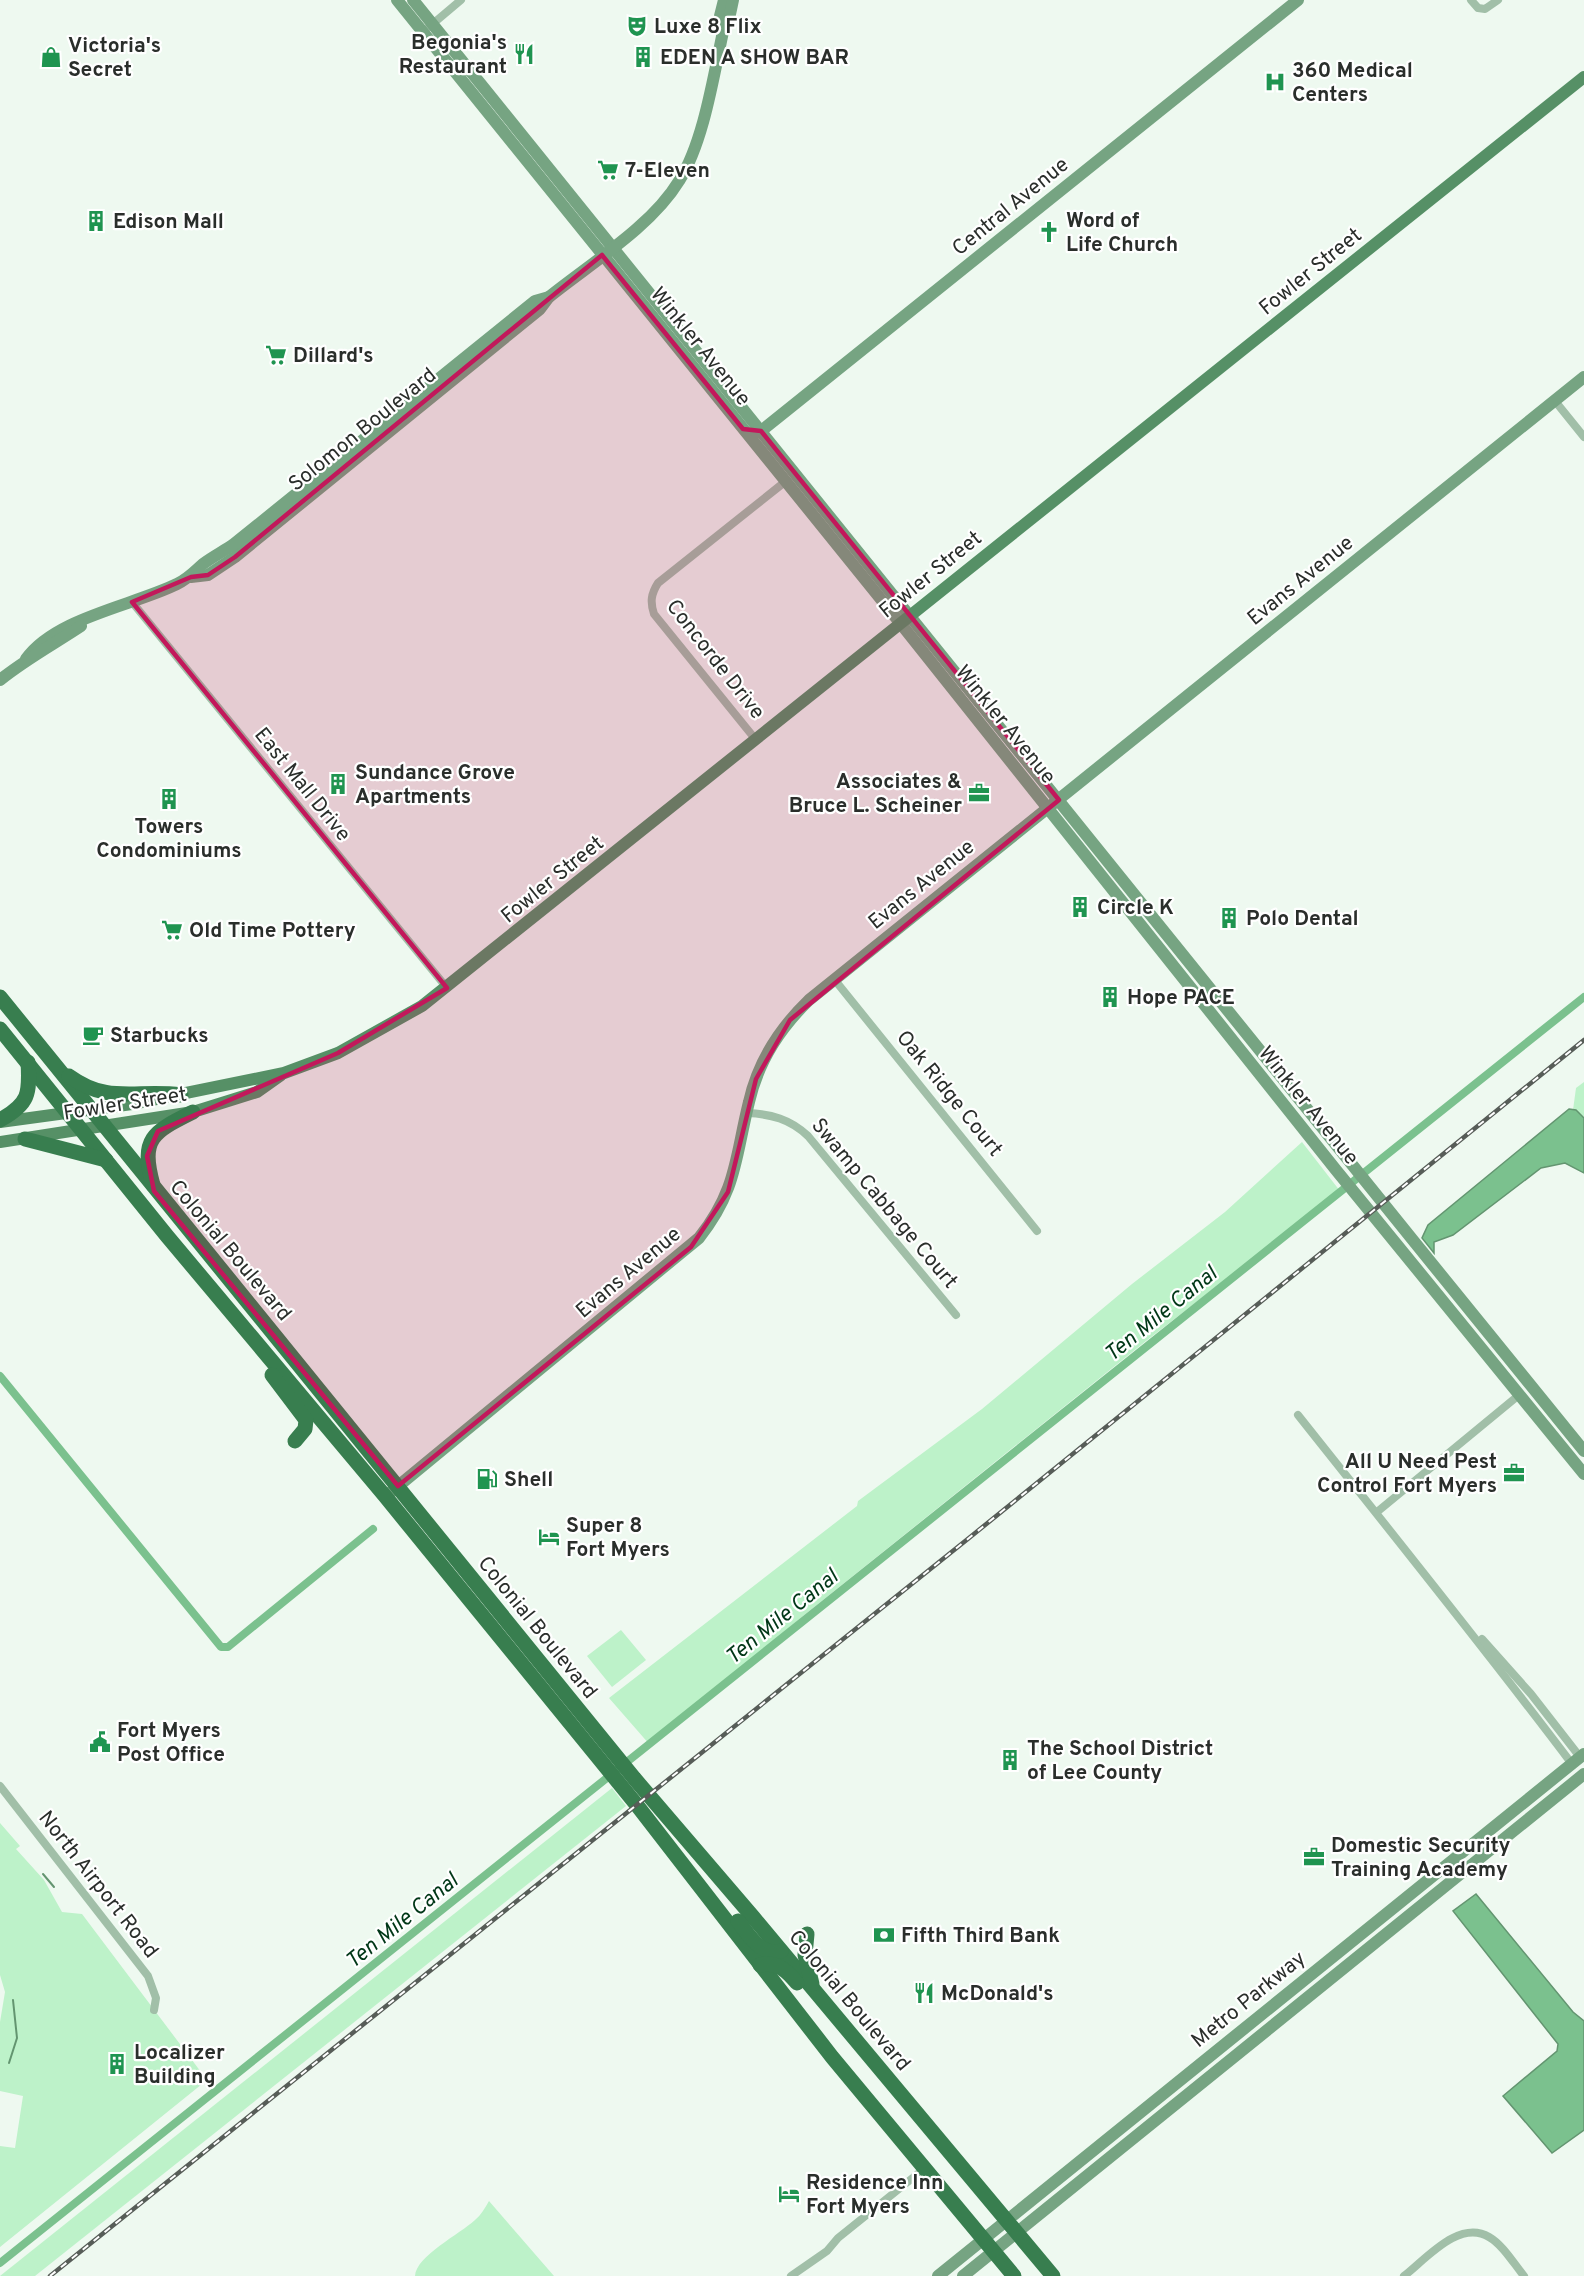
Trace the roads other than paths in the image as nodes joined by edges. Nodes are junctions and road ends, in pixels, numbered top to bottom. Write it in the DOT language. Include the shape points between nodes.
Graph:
graph roads {
  1 [pos="397,0"];
  2 [pos="414,0"];
  3 [pos="461,0"];
  4 [pos="724,0"];
  5 [pos="733,0"];
  6 [pos="1298,0"];
  7 [pos="1471,0"];
  8 [pos="1498,0"];
  9 [pos="433,24"];
  10 [pos="724,27"];
  11 [pos="423,32"];
  12 [pos="1584,77"];
  13 [pos="607,251"];
  14 [pos="1584,377"];
  15 [pos="1555,401"];
  16 [pos="743,429"];
  17 [pos="761,431"];
  18 [pos="1584,437"];
  19 [pos="786,481"];
  20 [pos="132,602"];
  21 [pos="911,615"];
  22 [pos="901,624"];
  23 [pos="0,680"];
  24 [pos="756,740"];
  25 [pos="1059,800"];
  26 [pos="1048,808"];
  27 [pos="834,979"];
  28 [pos="447,988"];
  29 [pos="0,998"];
  30 [pos="0,1029"];
  31 [pos="28,1062"];
  32 [pos="56,1067"];
  33 [pos="284,1073"];
  34 [pos="181,1095"];
  35 [pos="89,1109"];
  36 [pos="68,1112"];
  37 [pos="193,1112"];
  38 [pos="747,1113"];
  39 [pos="0,1121"];
  40 [pos="103,1126"];
  41 [pos="82,1130"];
  42 [pos="25,1138"];
  43 [pos="0,1142"];
  44 [pos="106,1160"];
  45 [pos="154,1191"];
  46 [pos="1037,1231"];
  47 [pos="1438,1296"];
  48 [pos="1473,1315"];
  49 [pos="956,1316"];
  50 [pos="267,1355"];
  51 [pos="1519,1395"];
  52 [pos="1298,1415"];
  53 [pos="1572,1436"];
  54 [pos="295,1441"];
  55 [pos="1584,1451"];
  56 [pos="1584,1474"];
  57 [pos="398,1486"];
  58 [pos="386,1497"];
  59 [pos="1377,1512"];
  60 [pos="526,1657"];
  61 [pos="608,1758"];
  62 [pos="1579,1758"];
  63 [pos="1584,1774"];
  64 [pos="628,1782"];
  65 [pos="0,1786"];
  66 [pos="700,1888"];
  67 [pos="807,1934"];
  68 [pos="781,1951"];
  69 [pos="760,1965"];
  70 [pos="814,1990"];
  71 [pos="154,2010"];
  72 [pos="881,2070"];
  73 [pos="925,2168"];
  74 [pos="1007,2220"];
  75 [pos="1017,2232"];
  76 [pos="983,2239"];
  77 [pos="993,2251"];
  78 [pos="791,2276"];
  79 [pos="938,2276"];
  80 [pos="963,2276"];
  81 [pos="1014,2276"];
  82 [pos="1053,2276"];
  83 [pos="1404,2276"];
  84 [pos="1524,2276"];
  1 -- 11 [label="street, Winkler Avenue"];
  2 -- 9 [label="street, Winkler Avenue"];
  3 -- 9 [label="street"];
  4 -- 10 [label="street, Solomon Boulevard" via="720,16"];
  5 -- 10 [label="street, Solomon Boulevard"];
  6 -- 17 [label="street, Central Avenue"];
  7 -- 8 [label="street" via="1485,9"];
  9 -- 11 [label="street"];
  9 -- 13 [label="street, Winkler Avenue"];
  10 -- 13 [label="street, Solomon Boulevard" via="688,164 655,211"];
  11 -- 13 [label="street, Winkler Avenue"];
  12 -- 21 [label="main road, Fowler Street"];
  13 -- 16 [label="street, Winkler Avenue"];
  13 -- 17 [label="street, Winkler Avenue"];
  13 -- 20 [label="street, Solomon Boulevard" via="549,297 535,301 191,577"];
  14 -- 15 [label="street, Evans Avenue"];
  15 -- 18 [label="street"];
  15 -- 25 [label="street, Evans Avenue"];
  16 -- 17 [label="street"];
  16 -- 19 [label="street, Winkler Avenue"];
  17 -- 21 [label="street, Winkler Avenue"];
  19 -- 22 [label="street, Winkler Avenue"];
  19 -- 24 [label="street, Concorde Drive" via="658,583 652,592 654,614"];
  20 -- 23 [label="street, Solomon Boulevard" via="96,616 26,659"];
  20 -- 28 [label="street, East Mall Drive"];
  21 -- 22 [label="main road, Fowler Street"];
  21 -- 25 [label="street, Winkler Avenue"];
  22 -- 24 [label="main road, Fowler Street"];
  22 -- 26 [label="street, Winkler Avenue"];
  24 -- 28 [label="main road, Fowler Street"];
  25 -- 26 [label="street, Evans Avenue"];
  25 -- 48 [label="street, Winkler Avenue"];
  26 -- 27 [label="street, Evans Avenue"];
  26 -- 47 [label="street, Winkler Avenue"];
  27 -- 38 [label="street, Evans Avenue" via="799,1010 776,1038 758,1073"];
  27 -- 46 [label="street, Oak Ridge Court"];
  28 -- 33 [label="main road, Fowler Street" via="338,1053"];
  29 -- 32 [label="highway, Colonial Boulevard"];
  30 -- 31 [label="highway, Colonial Boulevard"];
  31 -- 36 [label="highway, Colonial Boulevard"];
  31 -- 39 [label="highway" via="29,1086 23,1103"];
  32 -- 34 [label="highway" via="99,1093"];
  32 -- 35 [label="highway, Colonial Boulevard"];
  33 -- 34 [label="main road, Fowler Street"];
  33 -- 37 [label="main road, Fowler Street" via="257,1092"];
  34 -- 35 [label="main road, Fowler Street"];
  35 -- 36 [label="main road, Fowler Street"];
  35 -- 40 [label="highway, Colonial Boulevard"];
  36 -- 39 [label="main road, Fowler Street"];
  36 -- 41 [label="highway, Colonial Boulevard"];
  37 -- 40 [label="main road, Fowler Street"];
  37 -- 45 [label="highway" via="166,1126 150,1141 147,1156"];
  38 -- 49 [label="street, Swamp Cabbage Court" via="777,1117 808,1136"];
  38 -- 57 [label="street, Evans Avenue" via="736,1172 728,1192 715,1217 691,1247"];
  40 -- 41 [label="main road, Fowler Street"];
  40 -- 45 [label="highway, Colonial Boulevard"];
  41 -- 42 [label="main road, Fowler Street"];
  41 -- 44 [label="highway, Colonial Boulevard"];
  42 -- 43 [label="main road, Fowler Street"];
  42 -- 44 [label="highway"];
  44 -- 50 [label="highway, Colonial Boulevard"];
  45 -- 57 [label="highway, Colonial Boulevard"];
  47 -- 48 [label="street" via="1461,1313"];
  47 -- 51 [label="street, Winkler Avenue"];
  48 -- 53 [label="street, Winkler Avenue"];
  50 -- 54 [label="highway" via="271,1373 306,1420 305,1429"];
  50 -- 58 [label="highway, Colonial Boulevard"];
  51 -- 53 [label="street" via="1536,1399"];
  51 -- 56 [label="street, Winkler Avenue"];
  51 -- 59 [label="street"];
  52 -- 59 [label="street"];
  53 -- 55 [label="street, Winkler Avenue"];
  57 -- 58 [label="street, Evans Avenue"];
  57 -- 60 [label="highway, Colonial Boulevard"];
  58 -- 60 [label="highway, Colonial Boulevard" via="496,1633"];
  59 -- 62 [label="street" via="1526,1688"];
  60 -- 61 [label="highway, Colonial Boulevard"];
  60 -- 61 [label="highway, Colonial Boulevard" via="550,1676"];
  61 -- 64 [label="highway, Colonial Boulevard"];
  62 -- 74 [label="street, Metro Parkway"];
  63 -- 75 [label="street, Metro Parkway"];
  64 -- 66 [label="highway, Colonial Boulevard"];
  64 -- 68 [label="highway, Colonial Boulevard"];
  65 -- 71 [label="street, North Airport Road" via="148,1976 156,1998"];
  66 -- 68 [label="highway" via="728,1909 762,1948"];
  66 -- 69 [label="highway, Colonial Boulevard"];
  67 -- 70 [label="highway" via="805,1955"];
  68 -- 70 [label="highway, Colonial Boulevard"];
  69 -- 72 [label="highway" via="774,1964 788,1972 842,2037"];
  69 -- 73 [label="highway, Colonial Boulevard"];
  70 -- 72 [label="highway, Colonial Boulevard"];
  72 -- 74 [label="highway, Colonial Boulevard"];
  73 -- 76 [label="highway, Colonial Boulevard"];
  73 -- 78 [label="street" via="827,2251"];
  74 -- 75 [label="highway, Colonial Boulevard"];
  74 -- 76 [label="street, Metro Parkway"];
  75 -- 77 [label="street, Metro Parkway"];
  75 -- 82 [label="highway, Colonial Boulevard"];
  76 -- 77 [label="highway, Colonial Boulevard"];
  76 -- 79 [label="street, Metro Parkway"];
  77 -- 80 [label="street, Metro Parkway"];
  77 -- 81 [label="highway, Colonial Boulevard"];
  83 -- 84 [label="street" via="1448,2241 1466,2233 1490,2237"];
}
